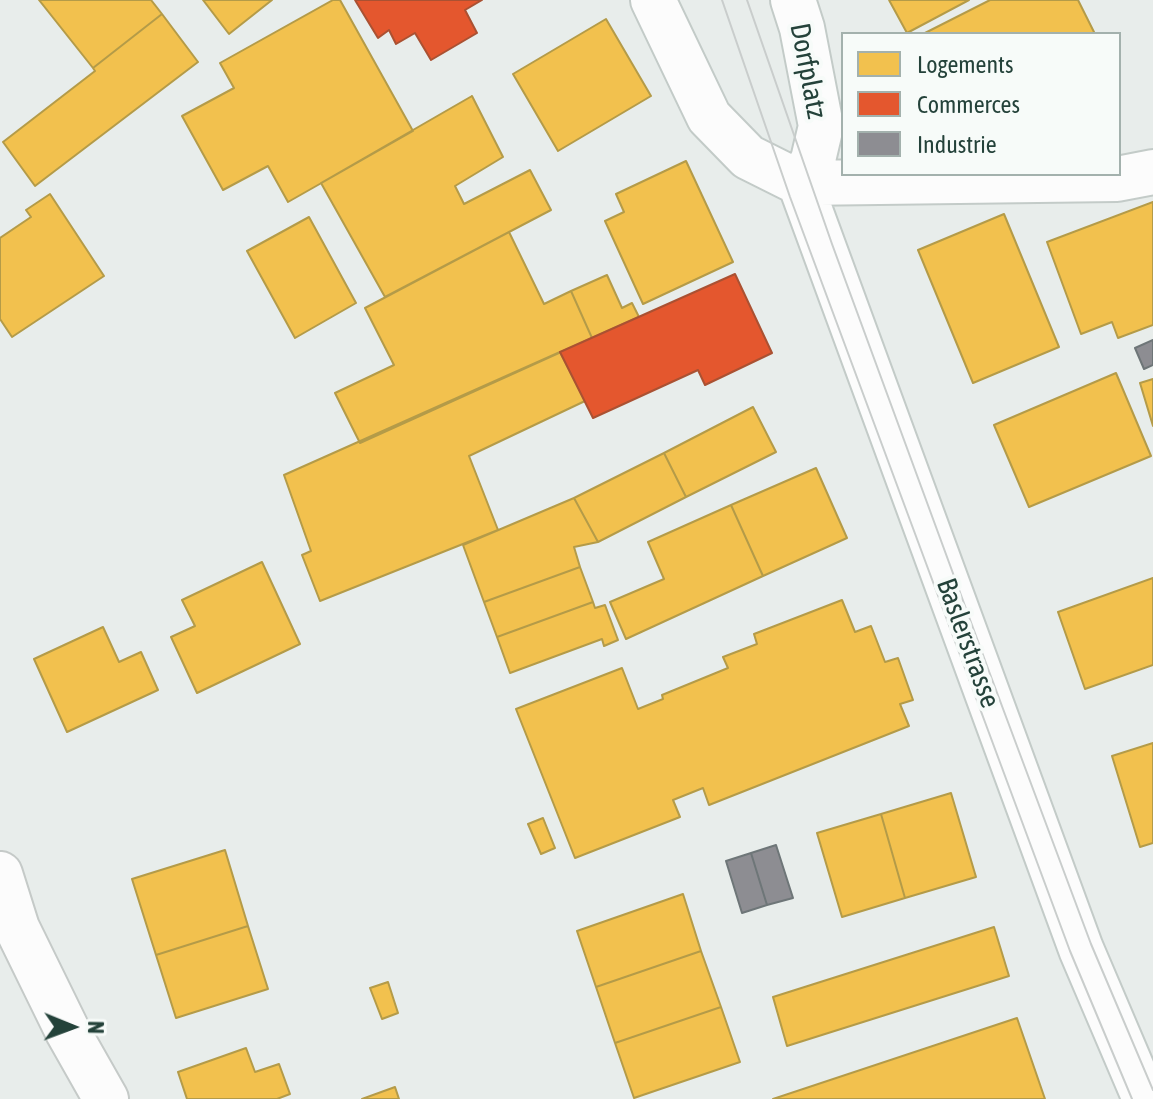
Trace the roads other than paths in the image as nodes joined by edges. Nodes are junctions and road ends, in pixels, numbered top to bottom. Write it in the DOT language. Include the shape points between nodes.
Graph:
graph roads {
  1 [pos="653,0"];
  2 [pos="793,0"];
  3 [pos="1153,172"];
  4 [pos="800,183"];
  5 [pos="0,874"];
  6 [pos="106,1099"];
  7 [pos="1145,1099"];
  1 -- 4 [label="street" via="709,117 748,157"];
  2 -- 4 [label="street, Dorfplatz" via="821,126 813,160"];
  3 -- 4 [label="street" via="1117,179"];
  4 -- 7 [label="street, Baslerstrasse" via="1081,949"];
  5 -- 6 [label="street" via="17,928"];
}
